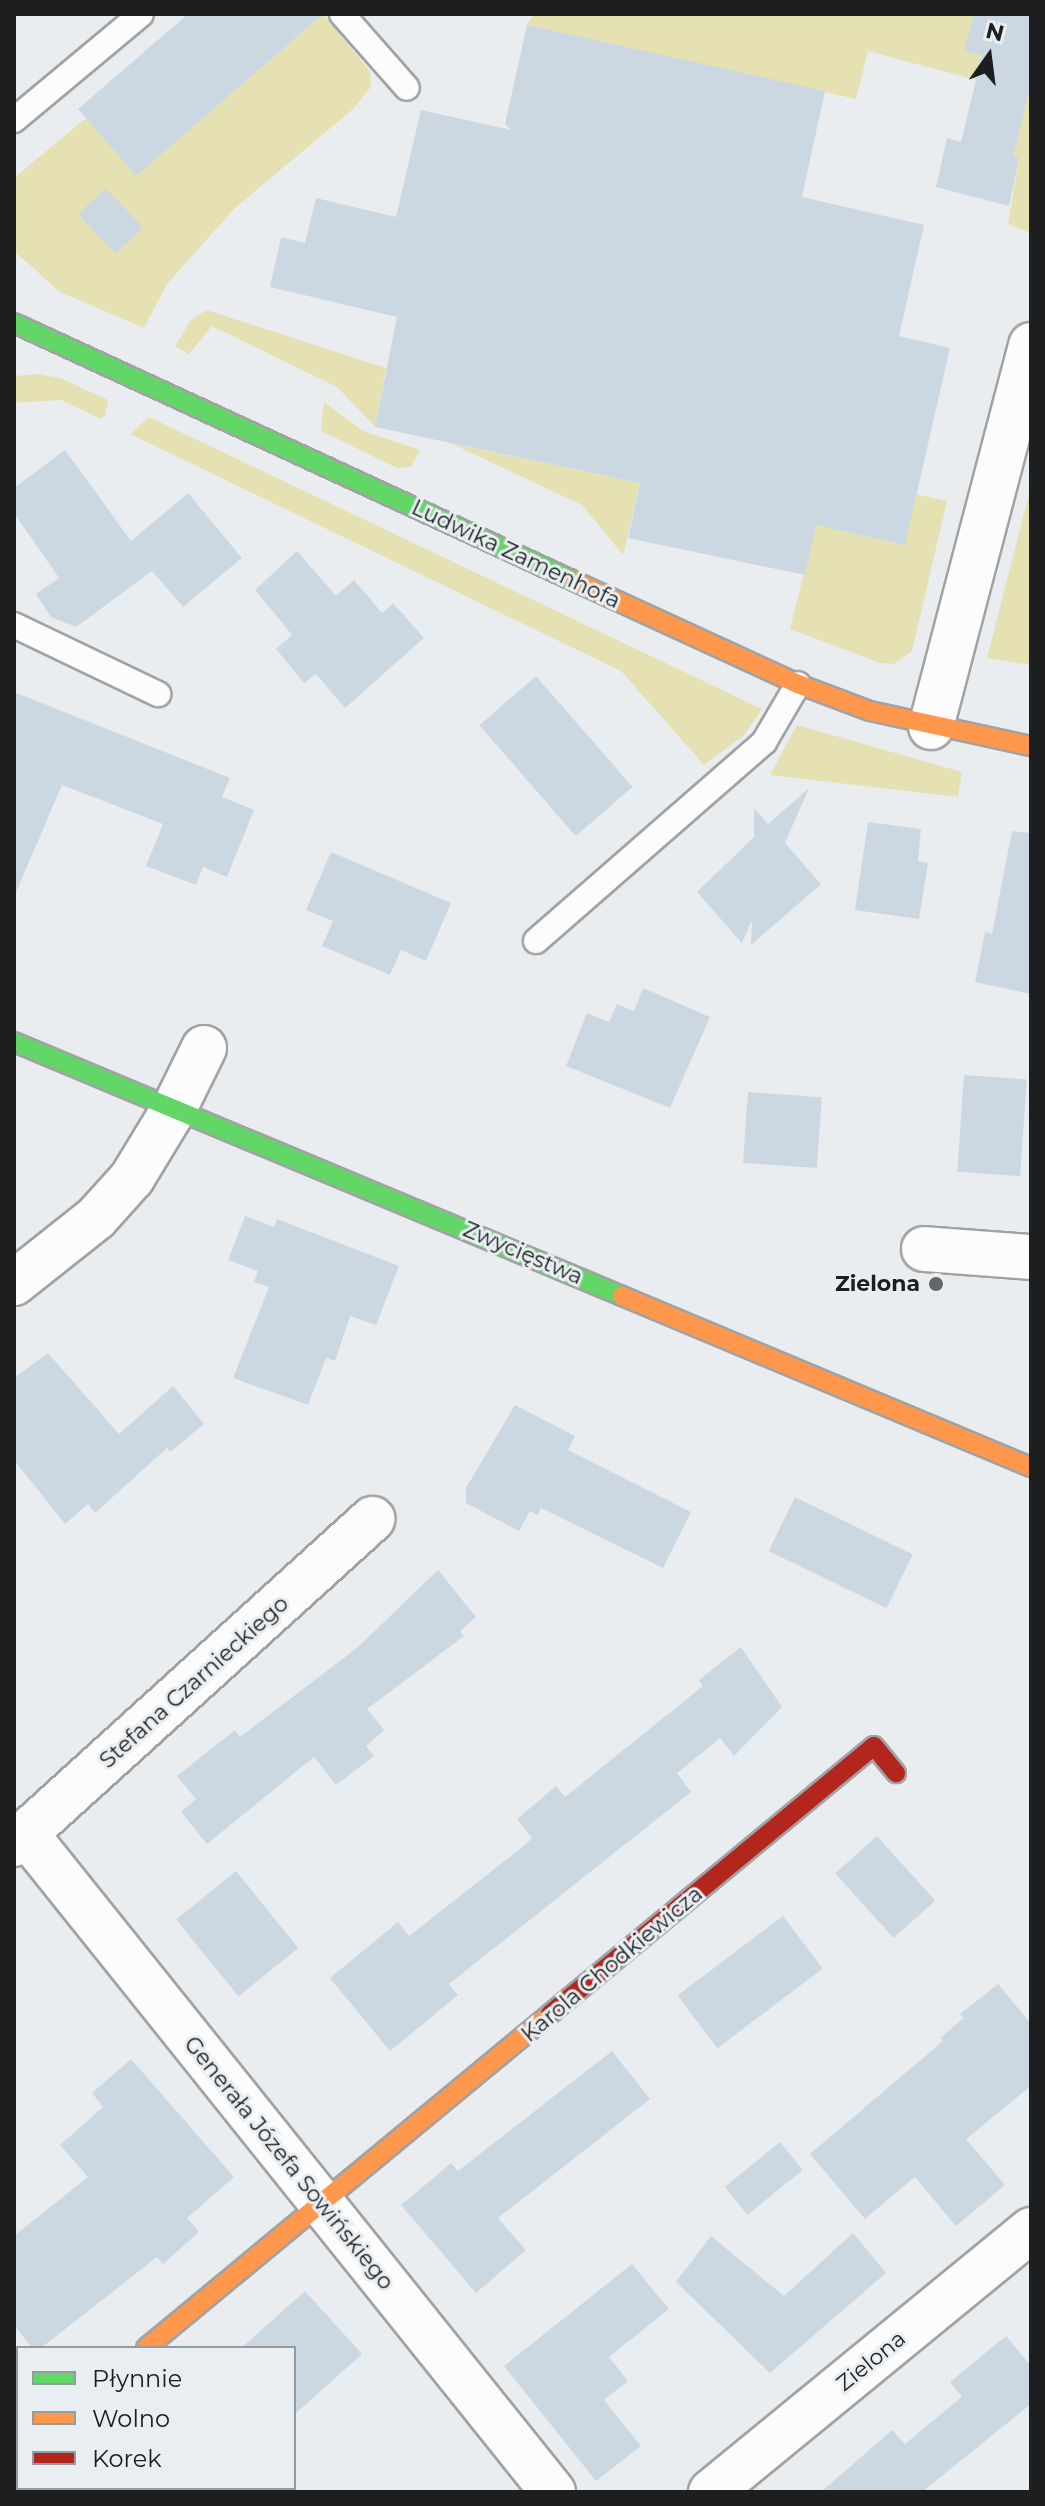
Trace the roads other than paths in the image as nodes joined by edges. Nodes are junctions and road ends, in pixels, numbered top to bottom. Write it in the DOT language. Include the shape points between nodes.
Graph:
graph roads {
  1 [pos="141,14"];
  2 [pos="342,14"];
  3 [pos="407,88"];
  4 [pos="14,120"];
  5 [pos="14,323"];
  6 [pos="1031,345"];
  7 [pos="14,625"];
  8 [pos="798,684"];
  9 [pos="158,694"];
  10 [pos="931,727"];
  11 [pos="1031,746"];
  12 [pos="536,941"];
  13 [pos="14,1042"];
  14 [pos="204,1048"];
  15 [pos="174,1109"];
  16 [pos="924,1249"];
  17 [pos="1031,1257"];
  18 [pos="14,1283"];
  19 [pos="1031,1467"];
  20 [pos="373,1519"];
  21 [pos="896,1773"];
  22 [pos="20,1839"];
  23 [pos="322,2204"];
  24 [pos="1031,2230"];
  25 [pos="148,2346"];
  26 [pos="553,2492"];
  27 [pos="711,2492"];
  1 -- 4 [label="lane"];
  2 -- 3 [label="lane"];
  5 -- 8 [label="street, Ludwika Zamenhofa"];
  6 -- 10 [label="street"];
  7 -- 9 [label="lane"];
  8 -- 10 [label="street, Ludwika Zamenhofa"];
  8 -- 12 [label="lane" via="764,742"];
  10 -- 11 [label="street, Ludwika Zamenhofa"];
  13 -- 15 [label="street, Zwycięstwa"];
  14 -- 15 [label="street"];
  15 -- 18 [label="street" via="132,1178 96,1218"];
  15 -- 19 [label="street, Zwycięstwa"];
  16 -- 17 [label="street"];
  20 -- 22 [label="street, Stefana Czarnieckiego"];
  21 -- 23 [label="street, Karola Chodkiewicza" via="874,1746"];
  22 -- 23 [label="street, Generała Józefa Sowińskiego"];
  23 -- 25 [label="street"];
  23 -- 26 [label="street, Generała Józefa Sowińskiego"];
  24 -- 27 [label="street, Zielona"];
}
